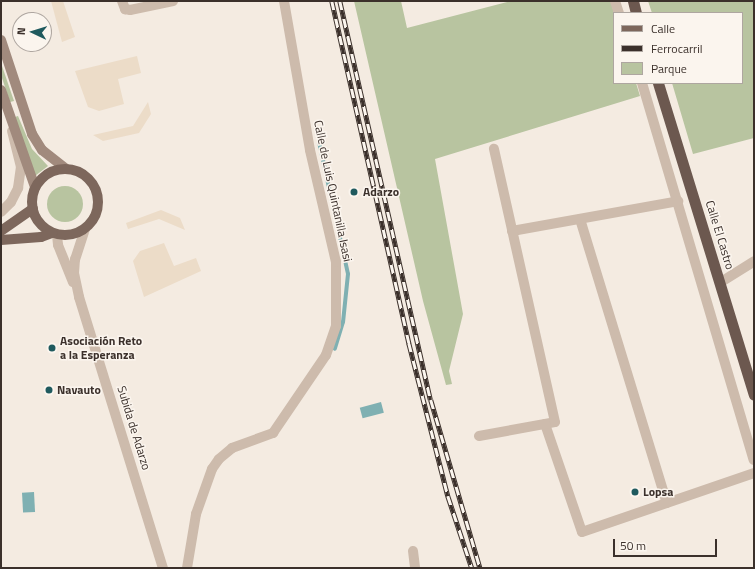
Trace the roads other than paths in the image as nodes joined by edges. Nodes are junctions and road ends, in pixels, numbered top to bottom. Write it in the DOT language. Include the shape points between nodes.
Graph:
graph roads {
  1 [pos="122,1"];
  2 [pos="173,1"];
  3 [pos="284,1"];
  4 [pos="615,1"];
  5 [pos="633,1"];
  6 [pos="619,12"];
  7 [pos="636,12"];
  8 [pos="1,40"];
  9 [pos="642,84"];
  10 [pos="658,84"];
  11 [pos="1,90"];
  12 [pos="8,109"];
  13 [pos="494,150"];
  14 [pos="66,169"];
  15 [pos="35,188"];
  16 [pos="678,201"];
  17 [pos="33,209"];
  18 [pos="1,212"];
  19 [pos="580,219"];
  20 [pos="85,229"];
  21 [pos="1,231"];
  22 [pos="512,231"];
  23 [pos="54,234"];
  24 [pos="1,240"];
  25 [pos="754,261"];
  26 [pos="721,282"];
  27 [pos="80,297"];
  28 [pos="754,395"];
  29 [pos="550,423"];
  30 [pos="478,436"];
  31 [pos="754,460"];
  32 [pos="754,473"];
  33 [pos="667,503"];
  34 [pos="413,551"];
  35 [pos="163,568"];
  36 [pos="187,568"];
  37 [pos="415,568"];
  1 -- 2 [label="street" via="125,9 130,10"];
  3 -- 36 [label="street, Calle de Luis Quintanilla Isasi" via="310,150 336,262 336,326 326,355 273,433 232,448 212,469 196,514"];
  4 -- 6 [label="street"];
  5 -- 7 [label="highway"];
  8 -- 14 [label="main road" via="32,134 42,150"];
  9 -- 16 [label="street"];
  10 -- 26 [label="highway, Calle El Castro"];
  11 -- 12 [label="main road"];
  12 -- 15 [label="main road"];
  12 -- 18 [label="street" via="20,167 15,196"];
  13 -- 22 [label="street"];
  14 -- 15 [label="main road" via="48,174"];
  14 -- 20 [label="main road" via="87,178 98,196 97,212"];
  15 -- 17 [label="main road"];
  16 -- 19 [label="street"];
  16 -- 31 [label="street"];
  17 -- 21 [label="main road"];
  17 -- 23 [label="main road" via="37,220"];
  19 -- 22 [label="street"];
  19 -- 33 [label="street"];
  20 -- 23 [label="main road" via="74,235"];
  20 -- 27 [label="street, Subida de Adarzo" via="75,259 74,273"];
  22 -- 29 [label="street"];
  23 -- 24 [label="main road"];
  23 -- 27 [label="street, Subida de Adarzo"];
  25 -- 26 [label="street"];
  26 -- 28 [label="highway, Calle El Castro"];
  27 -- 35 [label="street, Subida de Adarzo"];
  29 -- 30 [label="street"];
  29 -- 33 [label="street" via="582,532"];
  32 -- 33 [label="street"];
  34 -- 37 [label="street"];
}
